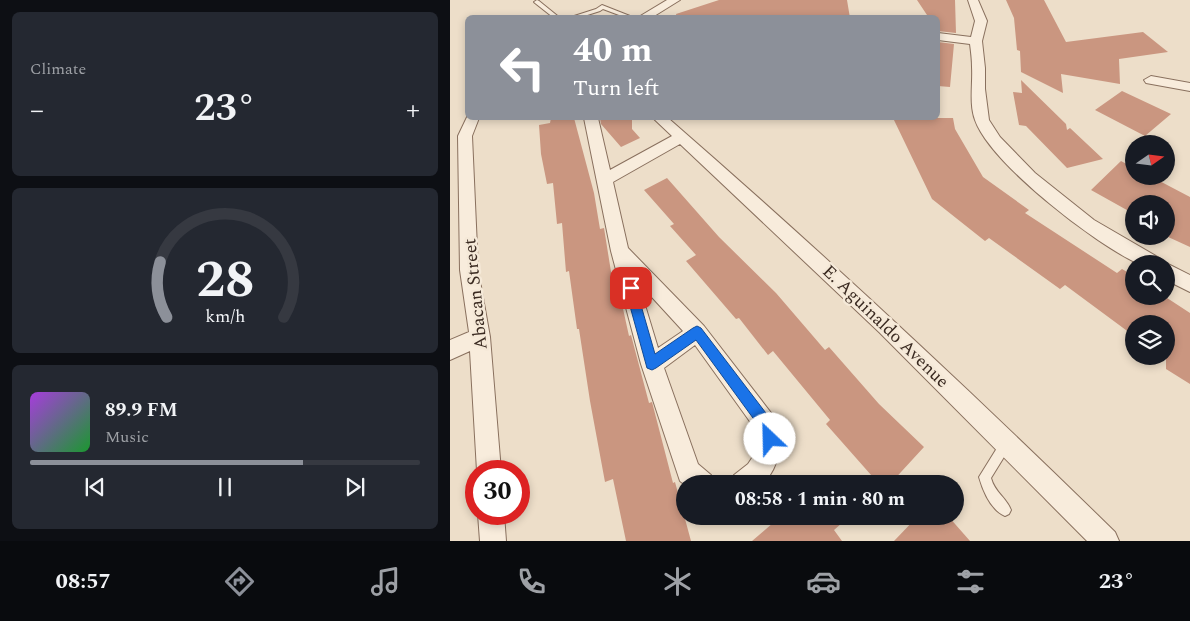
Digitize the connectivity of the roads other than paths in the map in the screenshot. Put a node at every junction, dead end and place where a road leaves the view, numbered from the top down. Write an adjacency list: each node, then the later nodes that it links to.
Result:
1 (608, 0): 5 (lane)
2 (675, 0): 9 (street)
3 (973, 0): 11 (street)
4 (537, 2): 6 (lane)
5 (602, 7): 7 (lane); 8 (lane)
6 (554, 15)
7 (580, 15)
8 (625, 15)
9 (648, 15)
10 (940, 37): 11 (street)
11 (976, 41): 20 (street)
12 (1151, 80): 13 (street)
13 (1190, 87)
14 (471, 120): 24 (street, Abacan Street)
15 (591, 120): 18 (street)
16 (662, 120): 17 (street, E. Aguinaldo Avenue)
17 (682, 137): 18 (street); 27 (street, E. Aguinaldo Avenue)
18 (606, 179): 19 (street)
19 (620, 250): 23 (street); 26 (street)
20 (1139, 255)
21 (1175, 276): 22 (street)
22 (1190, 284)
23 (697, 332): 26 (street); 30 (street)
24 (480, 337): 25 (street); 28 (street, Abacan Street)
25 (450, 350)
26 (652, 364): 29 (street)
27 (1007, 442): 31 (lane); 34 (street, E. Aguinaldo Avenue)
28 (488, 460)
29 (692, 475)
30 (754, 475)
31 (1005, 510)
32 (492, 525): 33 (street)
33 (493, 541)
34 (1106, 541)

